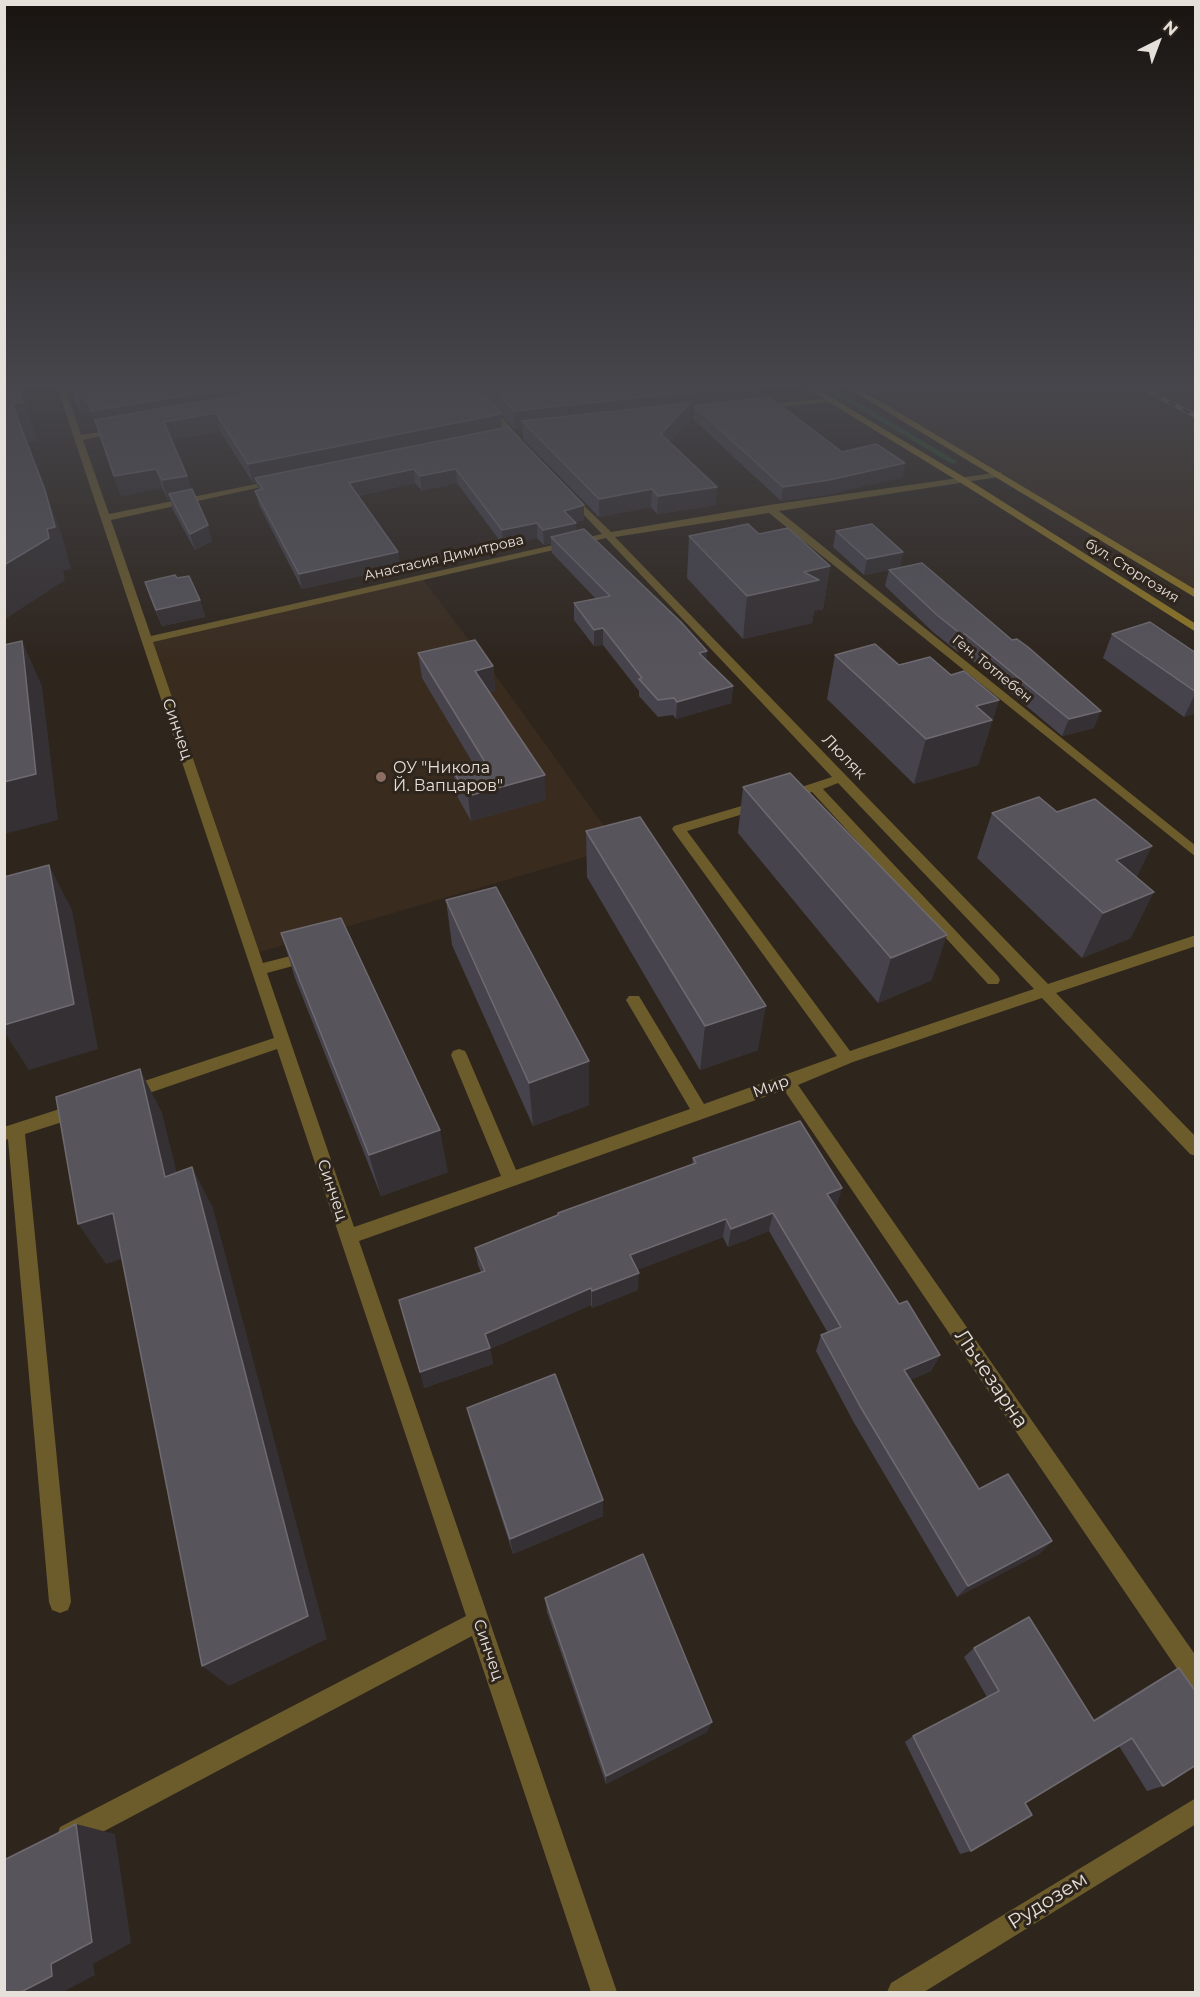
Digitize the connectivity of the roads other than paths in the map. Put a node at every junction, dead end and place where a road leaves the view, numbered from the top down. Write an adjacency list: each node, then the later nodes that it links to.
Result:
1 (92, 480): 8 (street, Синчец)
2 (291, 480): 8 (street)
3 (953, 480): 7 (street, Анастасия Димитрова)
4 (963, 480): 11 (main road, бул. Сторгозия)
5 (1008, 480): 10 (main road, бул. Сторгозия)
6 (560, 485): 9 (street, Люляк)
7 (770, 508): 9 (street, Анастасия Димитрова); 15 (street, Ген. Тотлебен)
8 (105, 518): 12 (street, Синчец)
9 (608, 535): 12 (street, Анастасия Димитрова); 13 (street, Люляк)
10 (1196, 596)
11 (1196, 628)
12 (147, 640): 18 (street, Синчец)
13 (842, 778): 14 (street); 20 (street, Люляк)
14 (814, 787): 19 (street); 24 (street)
15 (1196, 853)
16 (1196, 940): 20 (street, Мир)
17 (328, 951): 18 (street)
18 (258, 970): 22 (street, Синчец)
19 (993, 980)
20 (1045, 990): 24 (street, Мир); 30 (street, Люляк)
21 (634, 1000): 28 (street)
22 (282, 1041): 26 (street); 32 (street, Синчец)
23 (459, 1055): 31 (street)
24 (847, 1058): 25 (street, Мир)
25 (787, 1082): 28 (street, Мир); 35 (street, Лъчезарна)
26 (116, 1097)
27 (93, 1105): 29 (street)
28 (699, 1112): 31 (street, Мир)
29 (10, 1132): 33 (street)
30 (1196, 1149)
31 (512, 1179): 32 (street, Мир)
32 (348, 1237): 34 (street, Синчец)
33 (60, 1602)
34 (478, 1621): 37 (street); 38 (street, Синчец)
35 (1196, 1677)
36 (1196, 1810): 39 (street, Рудозем)
37 (46, 1849)
38 (604, 1992)
39 (900, 1992)

